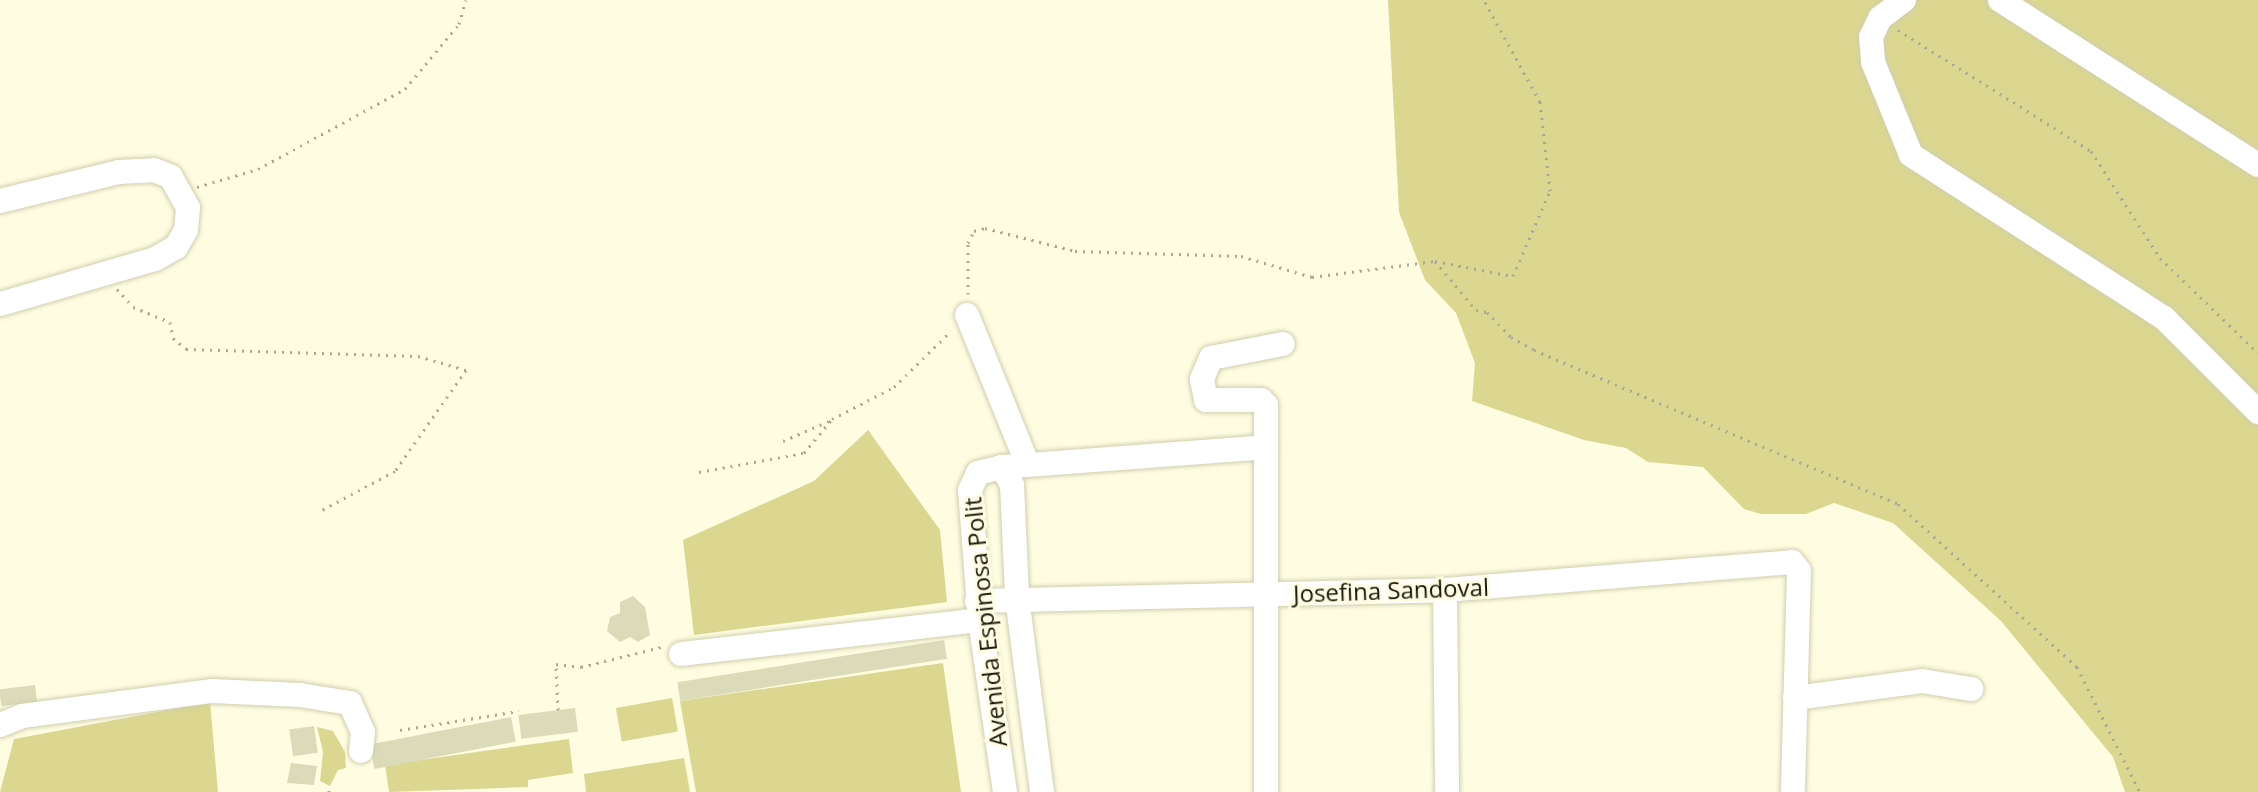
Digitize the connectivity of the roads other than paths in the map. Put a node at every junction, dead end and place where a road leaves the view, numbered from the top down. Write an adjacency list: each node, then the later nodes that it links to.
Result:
1 (1904, 0): 8 (street)
2 (2000, 0): 3 (street)
3 (2258, 165)
4 (0, 201): 5 (street)
5 (0, 304)
6 (967, 315): 10 (street)
7 (1283, 344): 9 (street)
8 (2258, 412)
9 (1266, 447): 10 (street); 13 (street)
10 (1027, 463): 11 (street)
11 (1002, 467): 14 (street, Avenida Espinosa Polit); 15 (street, Avenida Espinosa Polit)
12 (1445, 590): 13 (street, Josefina Sandoval); 18 (street, Josefina Sandoval); 24 (street)
13 (1265, 595): 14 (street, Josefina Sandoval); 23 (street)
14 (1017, 597): 15 (street, Josefina Sandoval); 22 (street, Avenida Espinosa Polit)
15 (978, 610): 16 (street, Josefina Sandoval); 21 (street, Avenida Espinosa Polit)
16 (681, 654)
17 (1971, 689): 18 (street)
18 (1795, 698): 25 (street)
19 (2, 728): 20 (street)
20 (361, 751)
21 (1005, 792)
22 (1042, 792)
23 (1266, 792)
24 (1447, 792)
25 (1793, 792)

